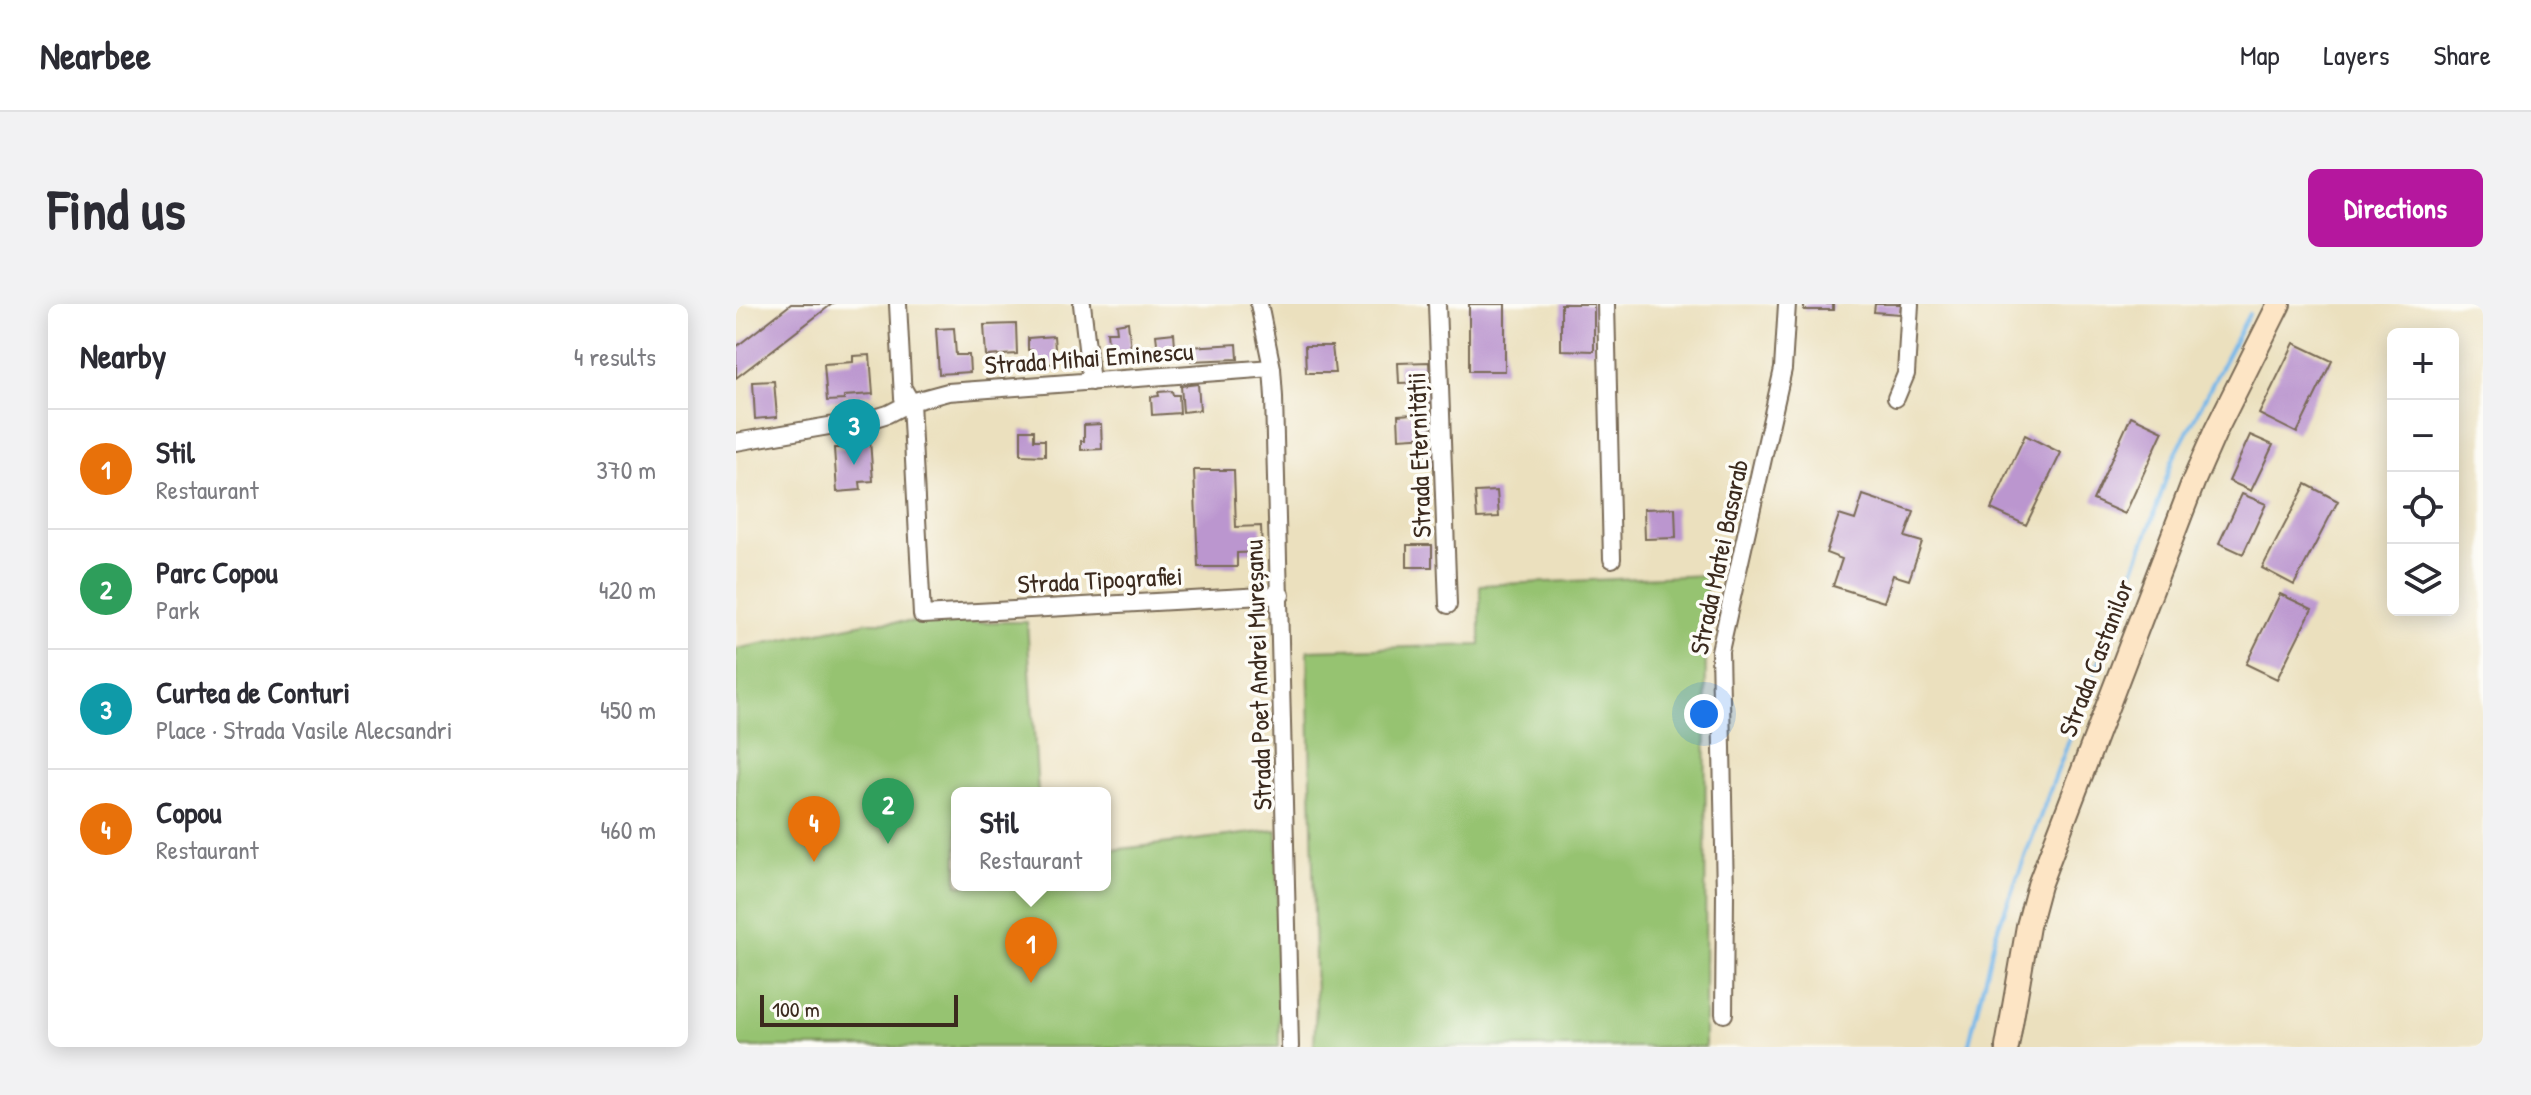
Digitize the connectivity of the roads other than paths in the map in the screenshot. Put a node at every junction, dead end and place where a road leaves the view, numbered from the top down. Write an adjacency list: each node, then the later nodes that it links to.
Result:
1 (898, 304): 12 (street)
2 (1082, 304): 10 (street)
3 (1259, 304): 9 (street, Strada Poet Andrei Mureșanu)
4 (1437, 304): 16 (street, Strada Eternității)
5 (1606, 304): 14 (street)
6 (1787, 304): 17 (street, Strada Matei Basarab)
7 (1910, 304): 11 (street)
8 (2279, 304): 19 (street, Strada Castanilor)
9 (1272, 368): 10 (street, Strada Mihai Eminescu); 15 (street, Strada Poet Andrei Mureșanu)
10 (1091, 382): 12 (street, Strada Mihai Eminescu)
11 (1896, 398)
12 (905, 400): 13 (street, Strada Mihai Eminescu); 15 (street, Strada Tipografiei)
13 (736, 442)
14 (1612, 559)
15 (1281, 595): 18 (street, Strada Poet Andrei Mureșanu)
16 (1448, 605)
17 (1724, 1014)
18 (1290, 1047)
19 (2007, 1047)

